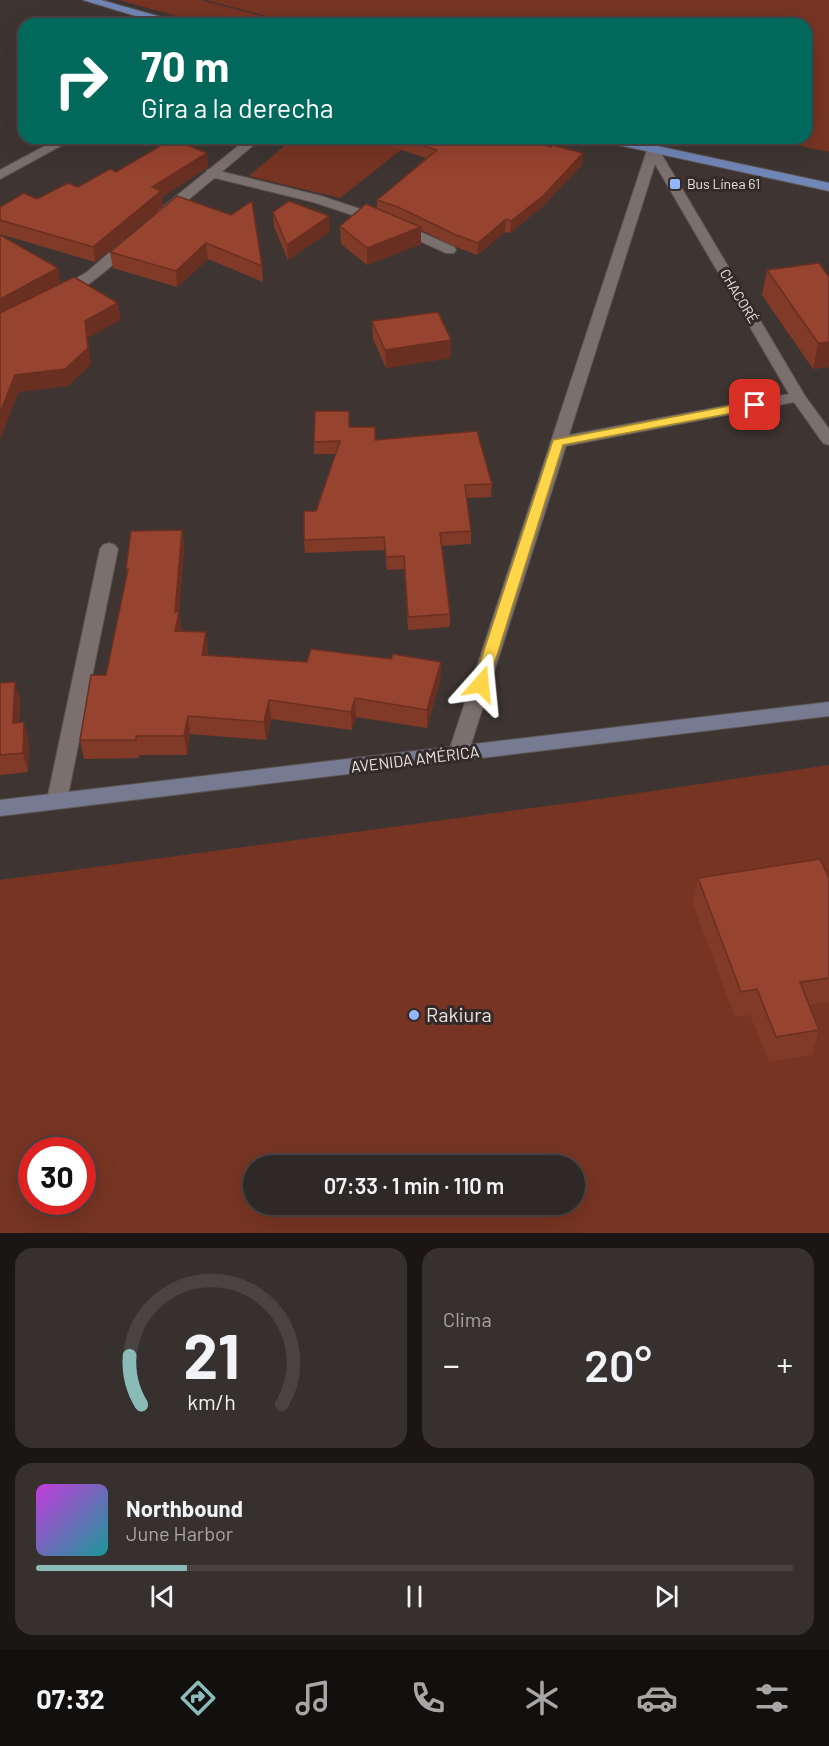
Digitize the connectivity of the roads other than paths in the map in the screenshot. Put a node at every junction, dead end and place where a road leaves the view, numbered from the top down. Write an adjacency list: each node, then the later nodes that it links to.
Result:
1 (89, 0): 2 (main road)
2 (154, 18)
3 (58, 144): 8 (street)
4 (248, 144): 7 (street)
5 (628, 144): 6 (main road)
6 (653, 150): 9 (main road); 12 (street, CHACORÉ); 14 (street)
7 (211, 172): 10 (lane); 11 (street)
8 (0, 175)
9 (829, 187)
10 (450, 250)
11 (45, 303)
12 (798, 397): 13 (street, CHACORÉ); 14 (street)
13 (829, 440)
14 (558, 442): 17 (street)
15 (109, 549): 18 (street)
16 (829, 709): 17 (main road, AVENIDA AMÉRICA)
17 (458, 754): 18 (main road, AVENIDA AMÉRICA)
18 (57, 800): 19 (main road, AVENIDA AMÉRICA)
19 (0, 808)

